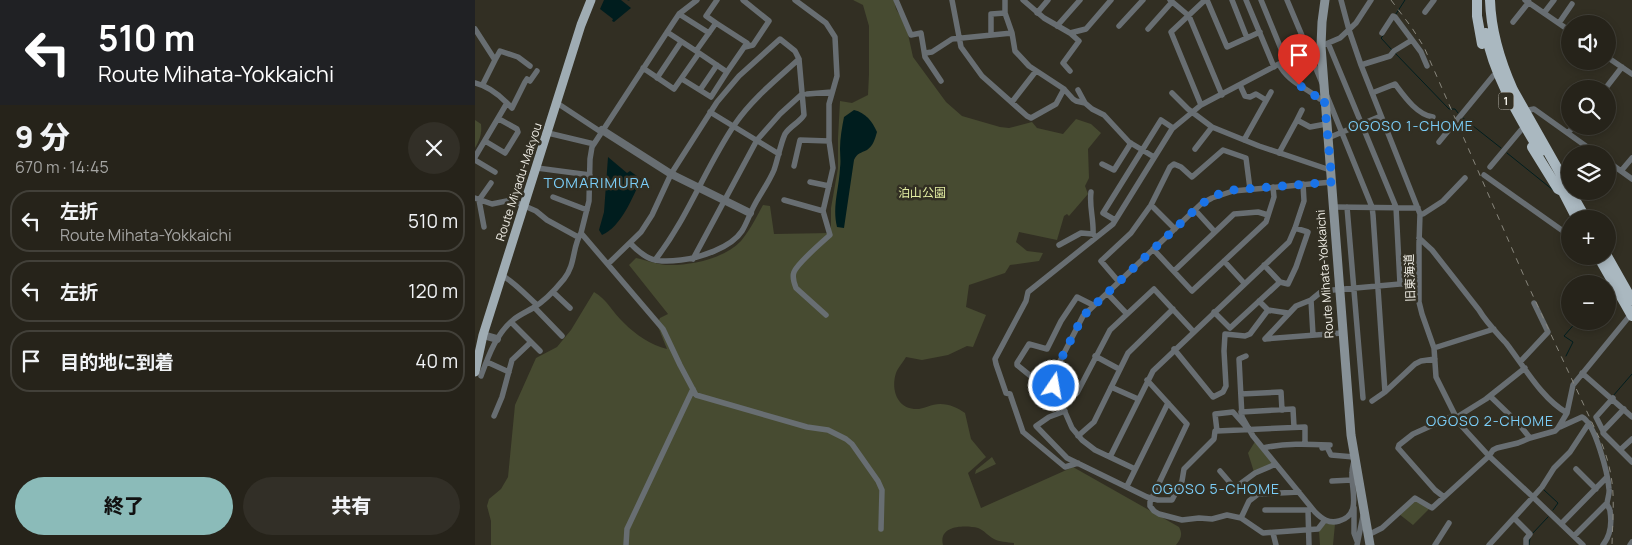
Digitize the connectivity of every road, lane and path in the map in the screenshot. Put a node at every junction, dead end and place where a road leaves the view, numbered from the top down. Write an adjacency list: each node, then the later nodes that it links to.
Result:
1 (591, 0): 100 (main road, Route Miyadu-Makyou)
2 (697, 0): 30 (street)
3 (717, 0): 38 (street)
4 (743, 0): 58 (street)
5 (795, 0): 90 (street)
6 (896, 0): 61 (street)
7 (952, 0): 53 (street)
8 (1005, 0): 33 (street)
9 (1023, 0): 34 (street)
10 (1048, 0): 34 (street)
11 (1080, 0): 41 (street)
12 (1111, 0): 50 (street)
13 (1143, 0): 42 (street)
14 (1206, 0): 37 (street); 54 (street)
15 (1232, 0): 54 (street)
16 (1246, 0): 47 (street)
17 (1261, 0): 64 (street)
18 (1287, 0): 60 (street)
19 (1325, 0): 57 (main road, Route Mihata-Yokkaichi)
20 (1341, 0): 45 (street, 旧東海道)
21 (1371, 0): 45 (street)
22 (1434, 0): 32 (street)
23 (1477, 0): 78 (highway, 1)
24 (1483, 0): 159 (highway, 1)
25 (1489, 0): 139 (highway, 1)
26 (1496, 0): 104 (highway, 1)
27 (1554, 0): 35 (street)
28 (1171, 1): 37 (street); 44 (street)
29 (1527, 1): 35 (street); 39 (street)
30 (687, 3): 36 (street)
31 (1572, 4): 40 (street)
32 (1425, 12)
33 (1005, 13): 49 (street); 52 (street)
34 (1037, 13): 41 (street)
35 (1545, 13): 40 (street)
36 (679, 14): 46 (street); 48 (street)
37 (1189, 16): 95 (street); 102 (street)
38 (716, 22): 48 (street); 58 (street)
39 (1513, 22)
40 (1559, 23)
41 (1057, 26): 50 (street)
42 (1119, 26)
43 (475, 29): 63 (street)
44 (1147, 29)
45 (1349, 30): 57 (street); 68 (street, 旧東海道)
46 (667, 32): 56 (street); 72 (street)
47 (1260, 32): 54 (street); 67 (street)
48 (709, 33): 59 (street)
49 (1012, 33): 52 (street); 74 (street)
50 (1069, 33): 75 (street)
51 (1382, 33): 55 (street)
52 (991, 35): 53 (street)
53 (959, 38): 61 (street); 98 (street)
54 (1247, 38)
55 (1412, 40): 68 (street); 70 (street)
56 (681, 42): 59 (street); 79 (street)
57 (1324, 44): 60 (street); 86 (main road, Route Mihata-Yokkaichi); 112 (street)
58 (745, 47): 76 (street)
59 (697, 52): 66 (street); 80 (street)
60 (1308, 52): 64 (street); 86 (street)
61 (925, 53): 82 (street)
62 (799, 59): 94 (street); 105 (street); 113 (street)
63 (495, 60): 69 (street); 84 (street)
64 (1286, 61): 67 (street)
65 (1616, 63): 71 (street)
66 (717, 65): 76 (street); 88 (street)
67 (1277, 65): 85 (street); 96 (street)
68 (1361, 65): 93 (street, 旧東海道)
69 (530, 66)
70 (1427, 66)
71 (1622, 67): 77 (street); 81 (street)
72 (643, 68): 79 (street); 118 (street)
73 (537, 71): 99 (street)
74 (1036, 71): 87 (street); 98 (street)
75 (1070, 71)
76 (727, 72): 88 (street)
77 (1632, 74)
78 (1493, 76): 117 (highway, 1); 127 (street)
79 (657, 78): 80 (street)
80 (682, 78): 88 (street)
81 (1612, 80)
82 (941, 81)
83 (475, 82): 84 (street)
84 (483, 84): 99 (street)
85 (1240, 85): 95 (street); 97 (street)
86 (1323, 86): 96 (main road, Route Mihata-Yokkaichi); 119 (street)
87 (1064, 89): 98 (street); 101 (street)
88 (701, 90)
89 (1077, 90): 101 (street)
90 (833, 92): 94 (street); 126 (street)
91 (1271, 92): 97 (street)
92 (1172, 93): 106 (street)
93 (1372, 93): 107 (street, 旧東海道); 108 (street)
94 (805, 94): 123 (street); 134 (street)
95 (1222, 95): 102 (street)
96 (1324, 97): 111 (main road, Route Mihata-Yokkaichi)
97 (1266, 100): 124 (street)
98 (1012, 102)
99 (507, 103): 109 (street)
100 (557, 103): 118 (street); 120 (main road, Route Miyadu-Makyou)
101 (1085, 103): 128 (street)
102 (1201, 105): 106 (street)
103 (1303, 110): 110 (street)
104 (1529, 110): 116 (street); 139 (highway, 1)
105 (710, 112): 113 (street); 147 (street)
106 (1192, 112): 114 (street); 115 (street)
107 (1381, 116): 112 (street); 175 (street, 旧東海道)
108 (1433, 117)
109 (499, 119): 125 (street); 125 (street)
110 (1297, 120): 111 (street); 133 (street)
111 (1326, 124): 122 (main road, Route Mihata-Yokkaichi)
112 (1362, 124): 119 (street); 172 (street)
113 (734, 126): 123 (street); 158 (street)
114 (1173, 128): 132 (street); 135 (street)
115 (1212, 128): 124 (street); 131 (street)
116 (1561, 128)
117 (1521, 130): 143 (street); 161 (highway, 1)
118 (602, 131): 129 (street); 147 (street)
119 (1341, 132): 122 (street); 171 (street)
120 (548, 133): 129 (street); 142 (main road, Route Miyadu-Makyou)
121 (1571, 135): 130 (street)
122 (1328, 138): 144 (main road, Route Mihata-Yokkaichi)
123 (757, 140): 134 (street); 165 (street)
124 (1243, 140): 133 (street)
125 (485, 141): 136 (street)
126 (829, 141): 140 (street); 156 (street)
127 (1439, 142)
128 (1131, 143): 132 (street); 138 (street)
129 (593, 144): 148 (street)
130 (1585, 145)
131 (1195, 149)
132 (1142, 150): 135 (street); 180 (street)
133 (1279, 153): 144 (street)
134 (779, 154): 178 (street)
135 (1154, 157): 180 (street)
136 (475, 158): 146 (street)
137 (1632, 158): 145 (street)
138 (1102, 164)
139 (1554, 164): 176 (highway, 1)
140 (794, 166)
141 (1616, 167): 145 (street)
142 (537, 168): 148 (street); 168 (main road, Route Miyadu-Makyou)
143 (1490, 168)
144 (1330, 170): 153 (main road, Route Mihata-Yokkaichi)
145 (1621, 171): 151 (street)
146 (495, 172)
147 (671, 174): 158 (street); 189 (street)
148 (591, 175): 173 (street)
149 (1484, 175): 184 (street)
150 (1465, 178): 175 (street)
151 (1632, 179)
152 (810, 182): 156 (street)
153 (1332, 182): 155 (street); 169 (main road, Route Mihata-Yokkaichi)
154 (491, 183): 164 (street)
155 (1303, 184): 157 (street); 182 (street)
156 (829, 186): 177 (street)
157 (1273, 187): 160 (street); 179 (street)
158 (699, 188): 165 (street); 193 (street)
159 (1561, 189)
160 (1250, 190): 167 (street); 174 (street)
161 (1561, 191)
162 (1091, 192): 187 (street)
163 (553, 197): 173 (street)
164 (477, 199): 168 (street); 181 (street)
165 (724, 200): 178 (street); 192 (street)
166 (784, 200): 177 (street)
167 (1151, 205): 183 (street); 201 (street)
168 (524, 206): 186 (street); 200 (main road, Route Miyadu-Makyou)
169 (1333, 207): 170 (street); 207 (main road, Route Mihata-Yokkaichi)
170 (1347, 207): 171 (street); 208 (street)
171 (1372, 207): 172 (street); 206 (street)
172 (1396, 207): 175 (street); 204 (street)
173 (587, 210): 186 (street)
174 (1195, 210): 183 (street); 185 (street)
175 (1419, 210): 188 (street, 旧東海道)
176 (1581, 210)
177 (823, 211): 224 (street)
178 (750, 213): 192 (street)
179 (1268, 215): 185 (street); 194 (street)
180 (1115, 220): 187 (street)
181 (484, 227)
182 (1295, 228): 196 (street); 202 (street)
183 (1175, 229): 191 (street)
184 (1561, 230)
185 (1215, 232): 199 (street)
186 (580, 235): 195 (street); 209 (street)
187 (1095, 236): 190 (street); 252 (street)
188 (1419, 238): 205 (street, 旧東海道); 226 (street)
189 (630, 243): 193 (street); 195 (street)
190 (1059, 244)
191 (1153, 249): 199 (street); 201 (street)
192 (693, 259): 193 (street)
193 (655, 260)
194 (1224, 261): 199 (street); 203 (street)
195 (608, 264): 250 (street)
196 (1264, 265): 202 (street); 203 (street)
197 (1603, 265): 223 (highway)
198 (1612, 265): 212 (highway)
199 (1174, 271)
200 (502, 276): 216 (street); 230 (main road, Route Miyadu-Makyou)
201 (1119, 282): 210 (street)
202 (1280, 282): 213 (street)
203 (1245, 283): 220 (street)
204 (1400, 284): 205 (street); 206 (street)
205 (1419, 284): 234 (street, 旧東海道)
206 (1377, 286): 208 (street); 251 (street)
207 (1339, 289): 208 (street); 211 (street); 228 (main road, Route Mihata-Yokkaichi)
208 (1353, 289): 255 (street)
209 (553, 292): 216 (street); 217 (street)
210 (1107, 293): 215 (street); 221 (street)
211 (1311, 300): 222 (street); 229 (street)
212 (1632, 300)
213 (1259, 301): 219 (street); 220 (street)
214 (1534, 303): 241 (street)
215 (1093, 305): 247 (street); 247 (street)
216 (535, 306): 225 (street); 231 (street)
217 (570, 308)
218 (1173, 309): 221 (street); 227 (street); 243 (street)
219 (1268, 310): 222 (street); 235 (street)
220 (1214, 312): 227 (street)
221 (1127, 314): 237 (street)
222 (1288, 314): 229 (street)
223 (1632, 314): 245 (street)
224 (827, 315)
225 (511, 322): 232 (street); 233 (street)
226 (1493, 329): 234 (street); 241 (street)
227 (1193, 331): 235 (street)
228 (1342, 333): 229 (street); 286 (main road, Route Mihata-Yokkaichi)
229 (1313, 335)
230 (483, 336): 232 (street); 246 (main road, Route Miyadu-Makyou)
231 (562, 336)
232 (497, 339): 240 (street)
233 (531, 342): 236 (street); 244 (street)
234 (1434, 348): 239 (street, 旧東海道)
235 (1174, 349): 248 (street)
236 (540, 352)
237 (1095, 356): 243 (street); 257 (street)
238 (1246, 356): 253 (street)
239 (1435, 359): 251 (street); 268 (street, 旧東海道)
240 (487, 362): 244 (street); 246 (street)
241 (1520, 362): 242 (street)
242 (1525, 368): 254 (street); 266 (street)
243 (1119, 369): 249 (street)
244 (509, 372): 267 (street)
245 (1583, 373): 256 (street); 266 (street)
246 (478, 374)
247 (1054, 379): 257 (street)
248 (1147, 380): 258 (street); 259 (street)
249 (1111, 387): 258 (street); 276 (street)
250 (693, 389): 312 (street); 318 (street)
251 (1385, 392): 260 (street)
252 (1006, 393): 265 (street); 288 (street)
253 (1241, 394): 263 (street); 264 (street)
254 (1490, 396): 268 (street); 277 (street)
255 (1363, 398)
256 (1613, 398): 261 (street); 275 (street)
257 (1060, 400): 262 (street)
258 (1138, 400): 285 (street)
259 (1168, 402): 290 (street); 301 (street)
260 (1372, 402)
261 (1624, 409): 269 (street); 275 (street)
262 (1065, 410): 276 (street); 288 (street)
263 (1282, 410): 264 (street); 271 (street)
264 (1241, 412): 273 (street)
265 (1012, 413)
266 (1567, 413): 272 (street)
267 (494, 416)
268 (1456, 416): 284 (street, 旧東海道); 299 (street)
269 (1632, 417)
270 (1589, 423): 272 (street); 293 (street); 300 (street)
271 (1294, 427): 273 (street); 279 (street)
272 (1558, 428): 277 (street)
273 (1249, 430): 274 (street); 274 (street); 281 (street)
274 (1217, 431): 301 (street)
275 (1603, 431): 283 (street)
276 (1078, 436): 285 (street)
277 (1530, 438): 284 (street)
278 (1632, 439): 283 (street)
279 (1305, 444): 280 (street); 281 (street)
280 (1330, 445)
281 (1263, 448): 289 (street)
282 (1315, 448): 286 (street)
283 (1621, 450): 287 (street)
284 (1489, 456): 299 (street); 300 (street, 旧東海道)
285 (1110, 457): 290 (street)
286 (1355, 458): 294 (street); 306 (main road, Route Mihata-Yokkaichi)
287 (1632, 462)
288 (1078, 463): 296 (street)
289 (1276, 464): 292 (street); 298 (street)
290 (1135, 469): 296 (street)
291 (1576, 469): 297 (street)
292 (1220, 472)
293 (1607, 477): 297 (street); 302 (street)
294 (1352, 480): 295 (street); 303 (street)
295 (1332, 481)
296 (1127, 486): 301 (street)
297 (1596, 489): 311 (street)
298 (1299, 492): 305 (street); 307 (street)
299 (1444, 497): 315 (street)
300 (1533, 497): 308 (street); 311 (street, 旧東海道)
301 (1152, 498): 307 (street)
302 (1607, 503): 316 (street); 326 (street)
303 (1354, 507): 309 (street); 317 (street)
304 (1265, 510): 305 (street)
305 (1312, 512): 309 (street); 313 (street)
306 (1364, 514): 315 (main road, Route Mihata-Yokkaichi); 317 (street)
307 (1241, 518): 314 (street)
308 (1514, 518): 323 (street); 324 (street)
309 (1325, 520): 313 (street)
310 (1449, 523): 322 (street)
311 (1561, 524): 316 (street, 旧東海道)
312 (881, 529)
313 (1309, 531): 314 (street); 320 (street)
314 (1273, 533): 319 (street)
315 (1368, 535): 321 (main road, Route Mihata-Yokkaichi)
316 (1574, 536): 325 (street, 旧東海道)
317 (1357, 543)
318 (626, 545)
319 (1276, 545)
320 (1309, 545)
321 (1370, 545)
322 (1435, 545)
323 (1489, 545)
324 (1526, 545)
325 (1583, 545)
326 (1603, 545)

